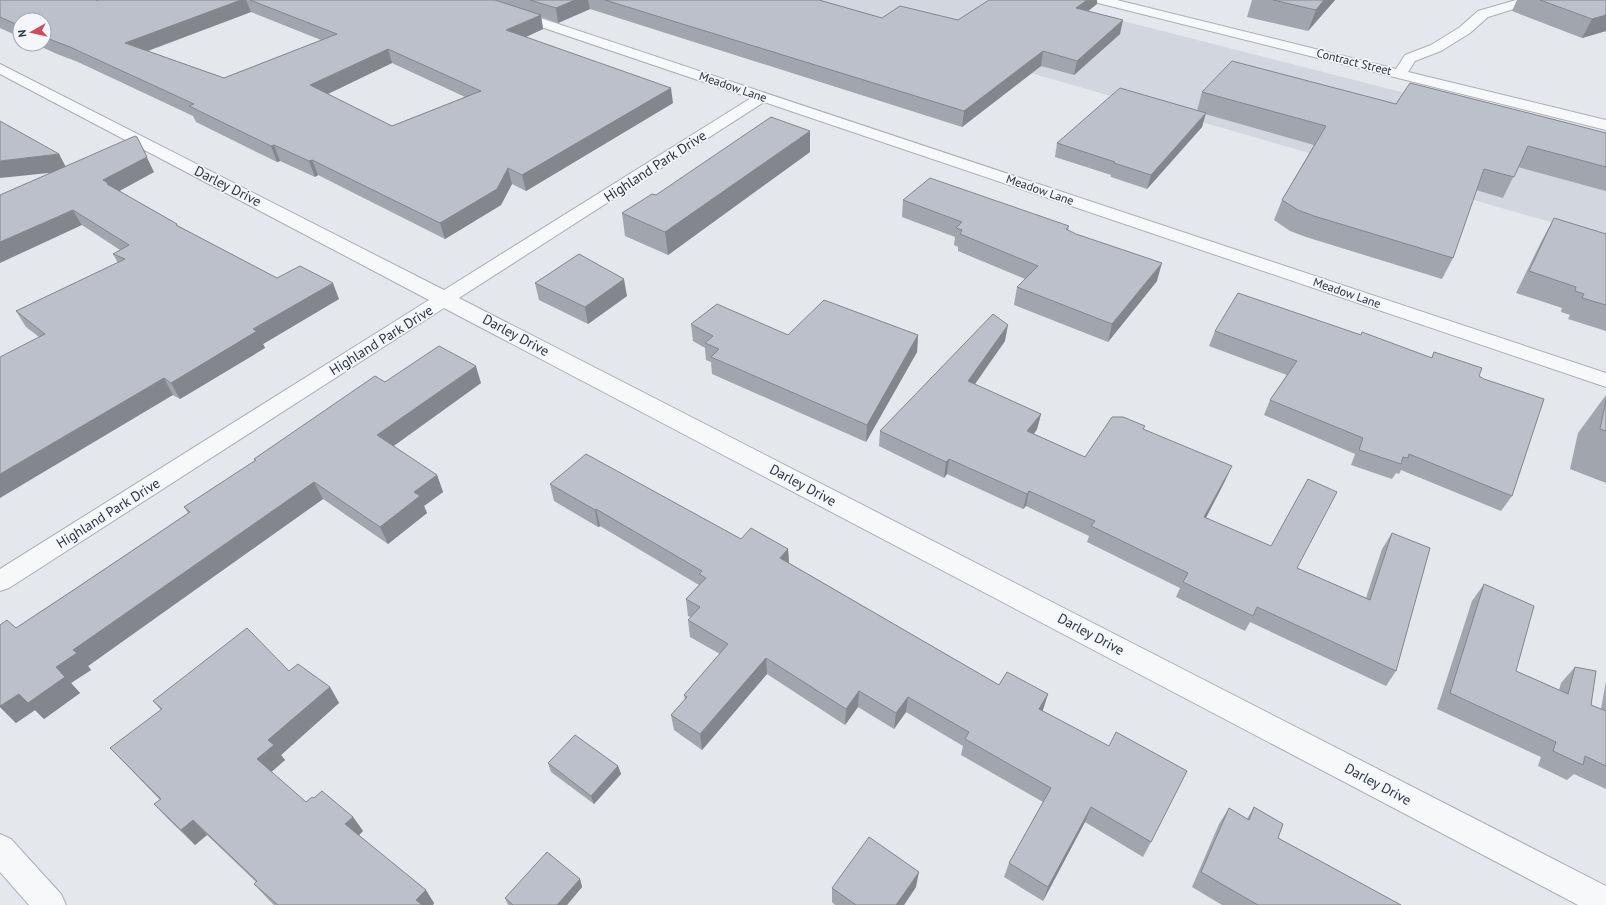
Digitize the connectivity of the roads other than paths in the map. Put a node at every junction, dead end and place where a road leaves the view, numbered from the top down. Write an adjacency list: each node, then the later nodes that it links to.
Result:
1 (474, 0): 6 (street, Meadow Lane)
2 (1102, 0): 5 (street, Contract Street)
3 (1529, 0): 5 (street)
4 (0, 68): 8 (street, Darley Drive)
5 (1400, 74): 7 (street, Contract Street)
6 (762, 97): 8 (street, Highland Park Drive); 9 (street, Meadow Lane)
7 (1606, 125)
8 (446, 299): 10 (street, Highland Park Drive); 12 (street, Darley Drive)
9 (1606, 380)
10 (0, 581)
11 (0, 849): 13 (street)
12 (1606, 903)
13 (50, 905)

